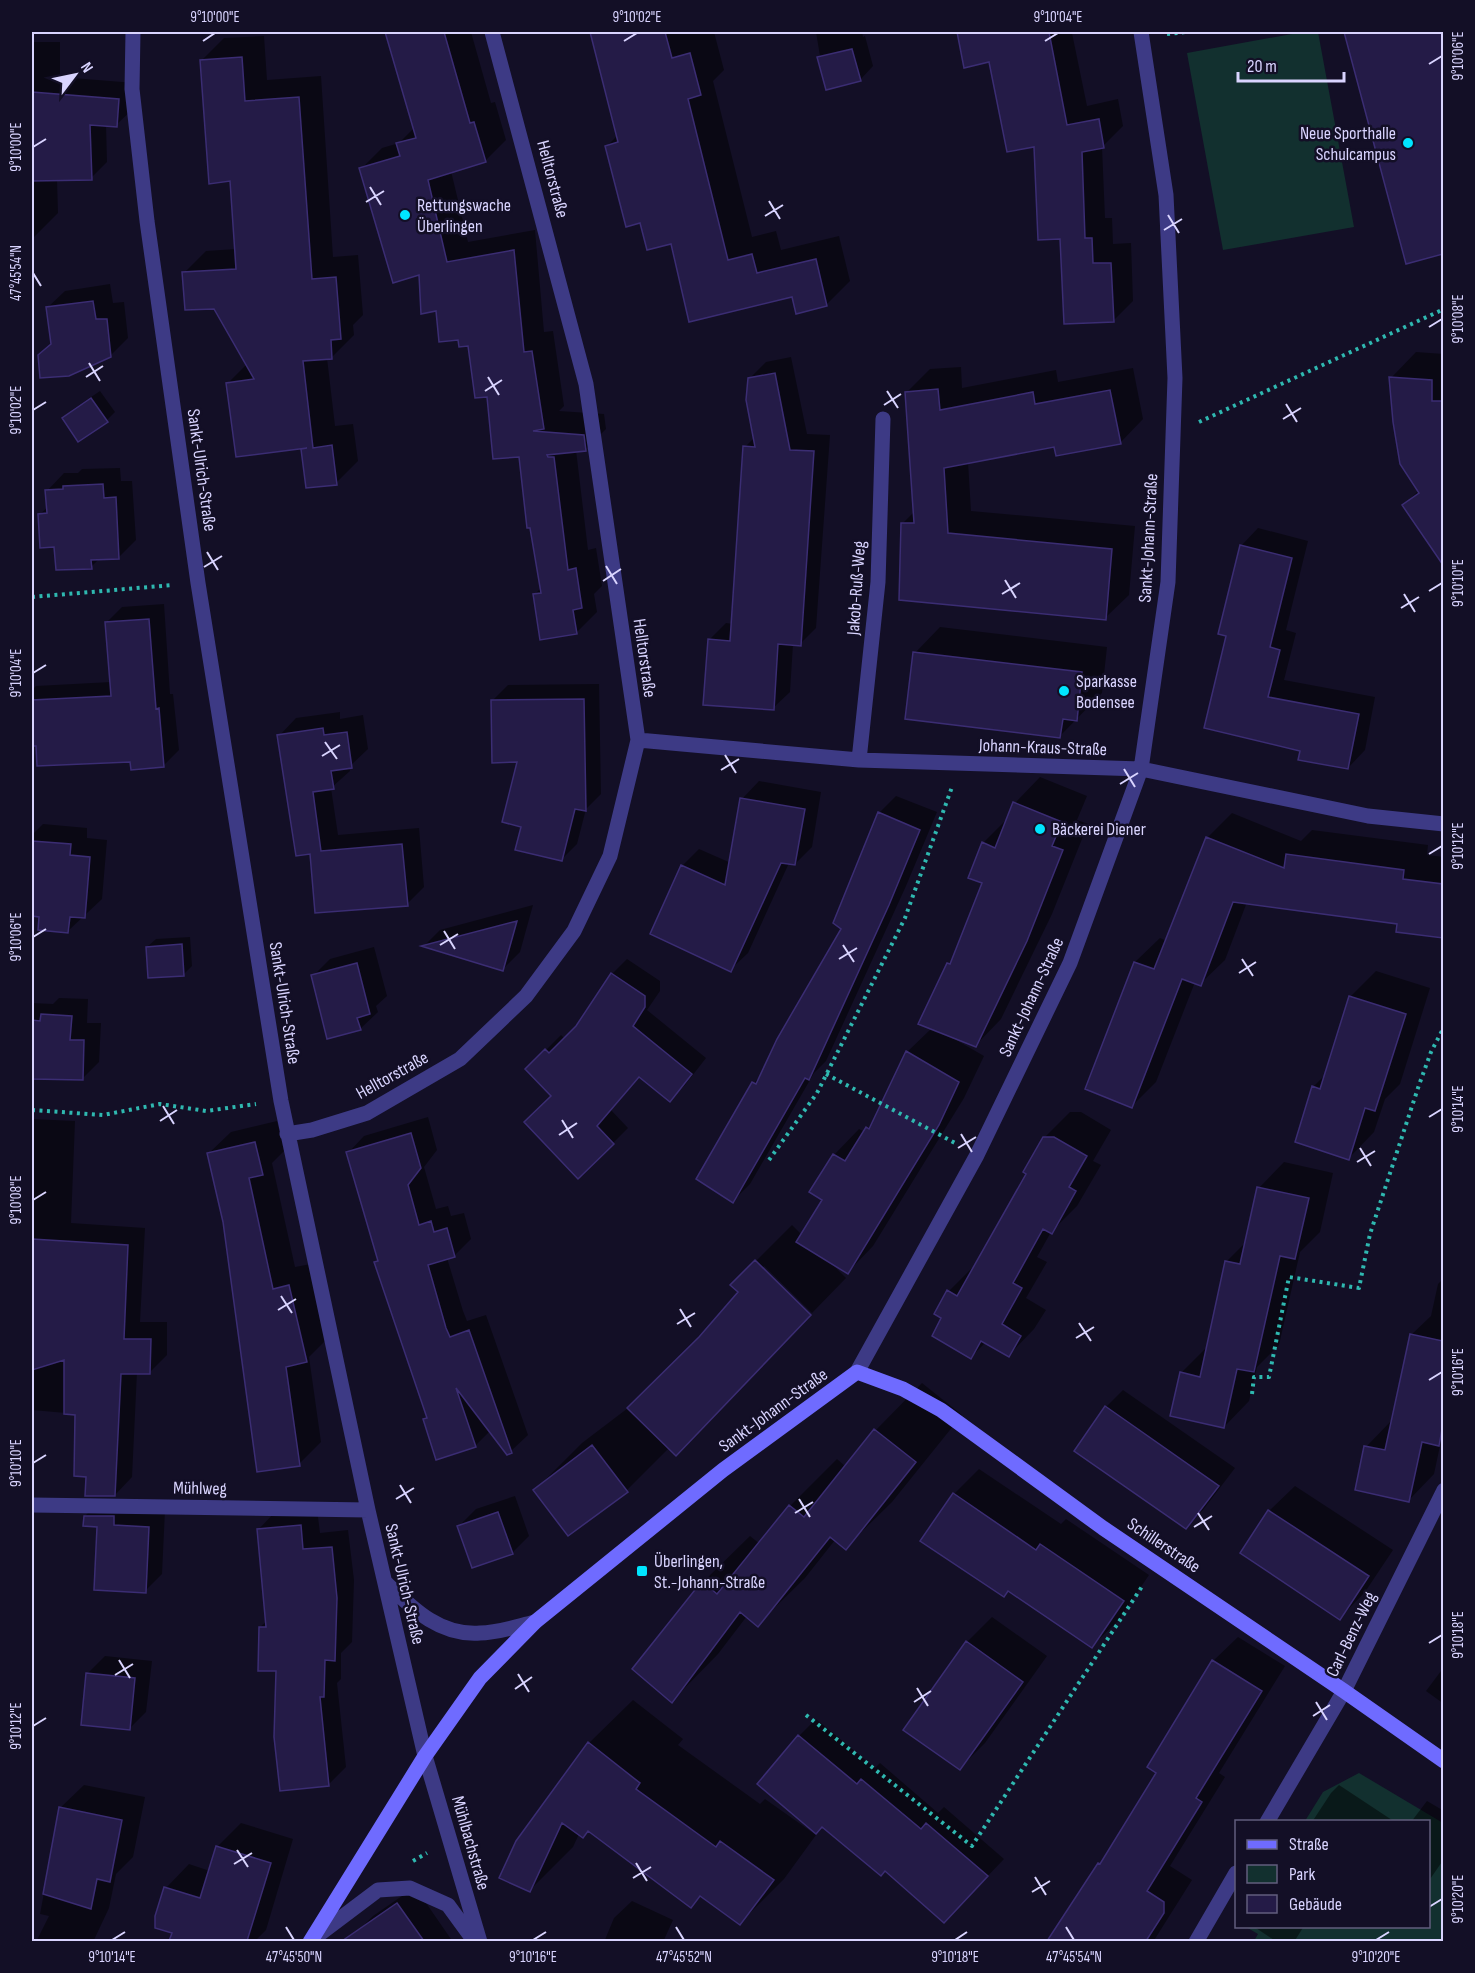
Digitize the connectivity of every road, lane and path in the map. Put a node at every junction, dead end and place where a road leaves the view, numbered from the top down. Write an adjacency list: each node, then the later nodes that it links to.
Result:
1 (133, 32): 7 (street, Sankt-Ulrich-Straße)
2 (492, 32): 9 (street, Helltorstraße)
3 (1141, 32): 6 (street, Sankt-Johann-Straße)
4 (1443, 309): 6 (path)
5 (884, 419): 10 (street, Jakob-Ruß-Weg)
6 (1173, 434): 12 (street, Sankt-Johann-Straße)
7 (198, 583): 8 (path); 16 (street, Sankt-Ulrich-Straße)
8 (32, 597)
9 (638, 740): 10 (street, Johann-Kraus-Straße); 18 (street, Helltorstraße)
10 (859, 760): 11 (street, Johann-Kraus-Straße)
11 (961, 764): 12 (street, Johann-Kraus-Straße); 15 (path)
12 (1141, 769): 13 (street, Johann-Kraus-Straße); 19 (street, Sankt-Johann-Straße)
13 (1443, 824)
14 (1443, 1027): 22 (path)
15 (826, 1074): 19 (path); 20 (path)
16 (281, 1101): 17 (path); 18 (street, Sankt-Ulrich-Straße)
17 (32, 1110)
18 (287, 1134): 25 (street, Sankt-Ulrich-Straße)
19 (977, 1155): 21 (street, Sankt-Johann-Straße)
20 (769, 1160)
21 (857, 1372): 26 (street, Schillerstraße); 28 (street, Sankt-Johann-Straße)
22 (1252, 1394)
23 (1443, 1490): 29 (street, Carl-Benz-Weg)
24 (32, 1505): 25 (street, Mühlweg)
25 (368, 1510): 27 (street, Sankt-Ulrich-Straße)
26 (1156, 1564): 29 (street, Schillerstraße); 30 (path)
27 (385, 1582): 28 (street); 31 (street, Sankt-Ulrich-Straße)
28 (535, 1622): 31 (street, Sankt-Johann-Straße)
29 (1344, 1690): 32 (street, Schillerstraße); 33 (street, Carl-Benz-Weg)
30 (806, 1715)
31 (425, 1756): 34 (street, Mühlbachstraße); 37 (street)
32 (1443, 1761)
33 (1268, 1820)
34 (449, 1840): 36 (path); 38 (street, Mühlbachstraße)
35 (1235, 1875): 39 (street)
36 (410, 1888): 37 (street); 38 (street)
37 (310, 1941)
38 (478, 1941)
39 (1196, 1941)

